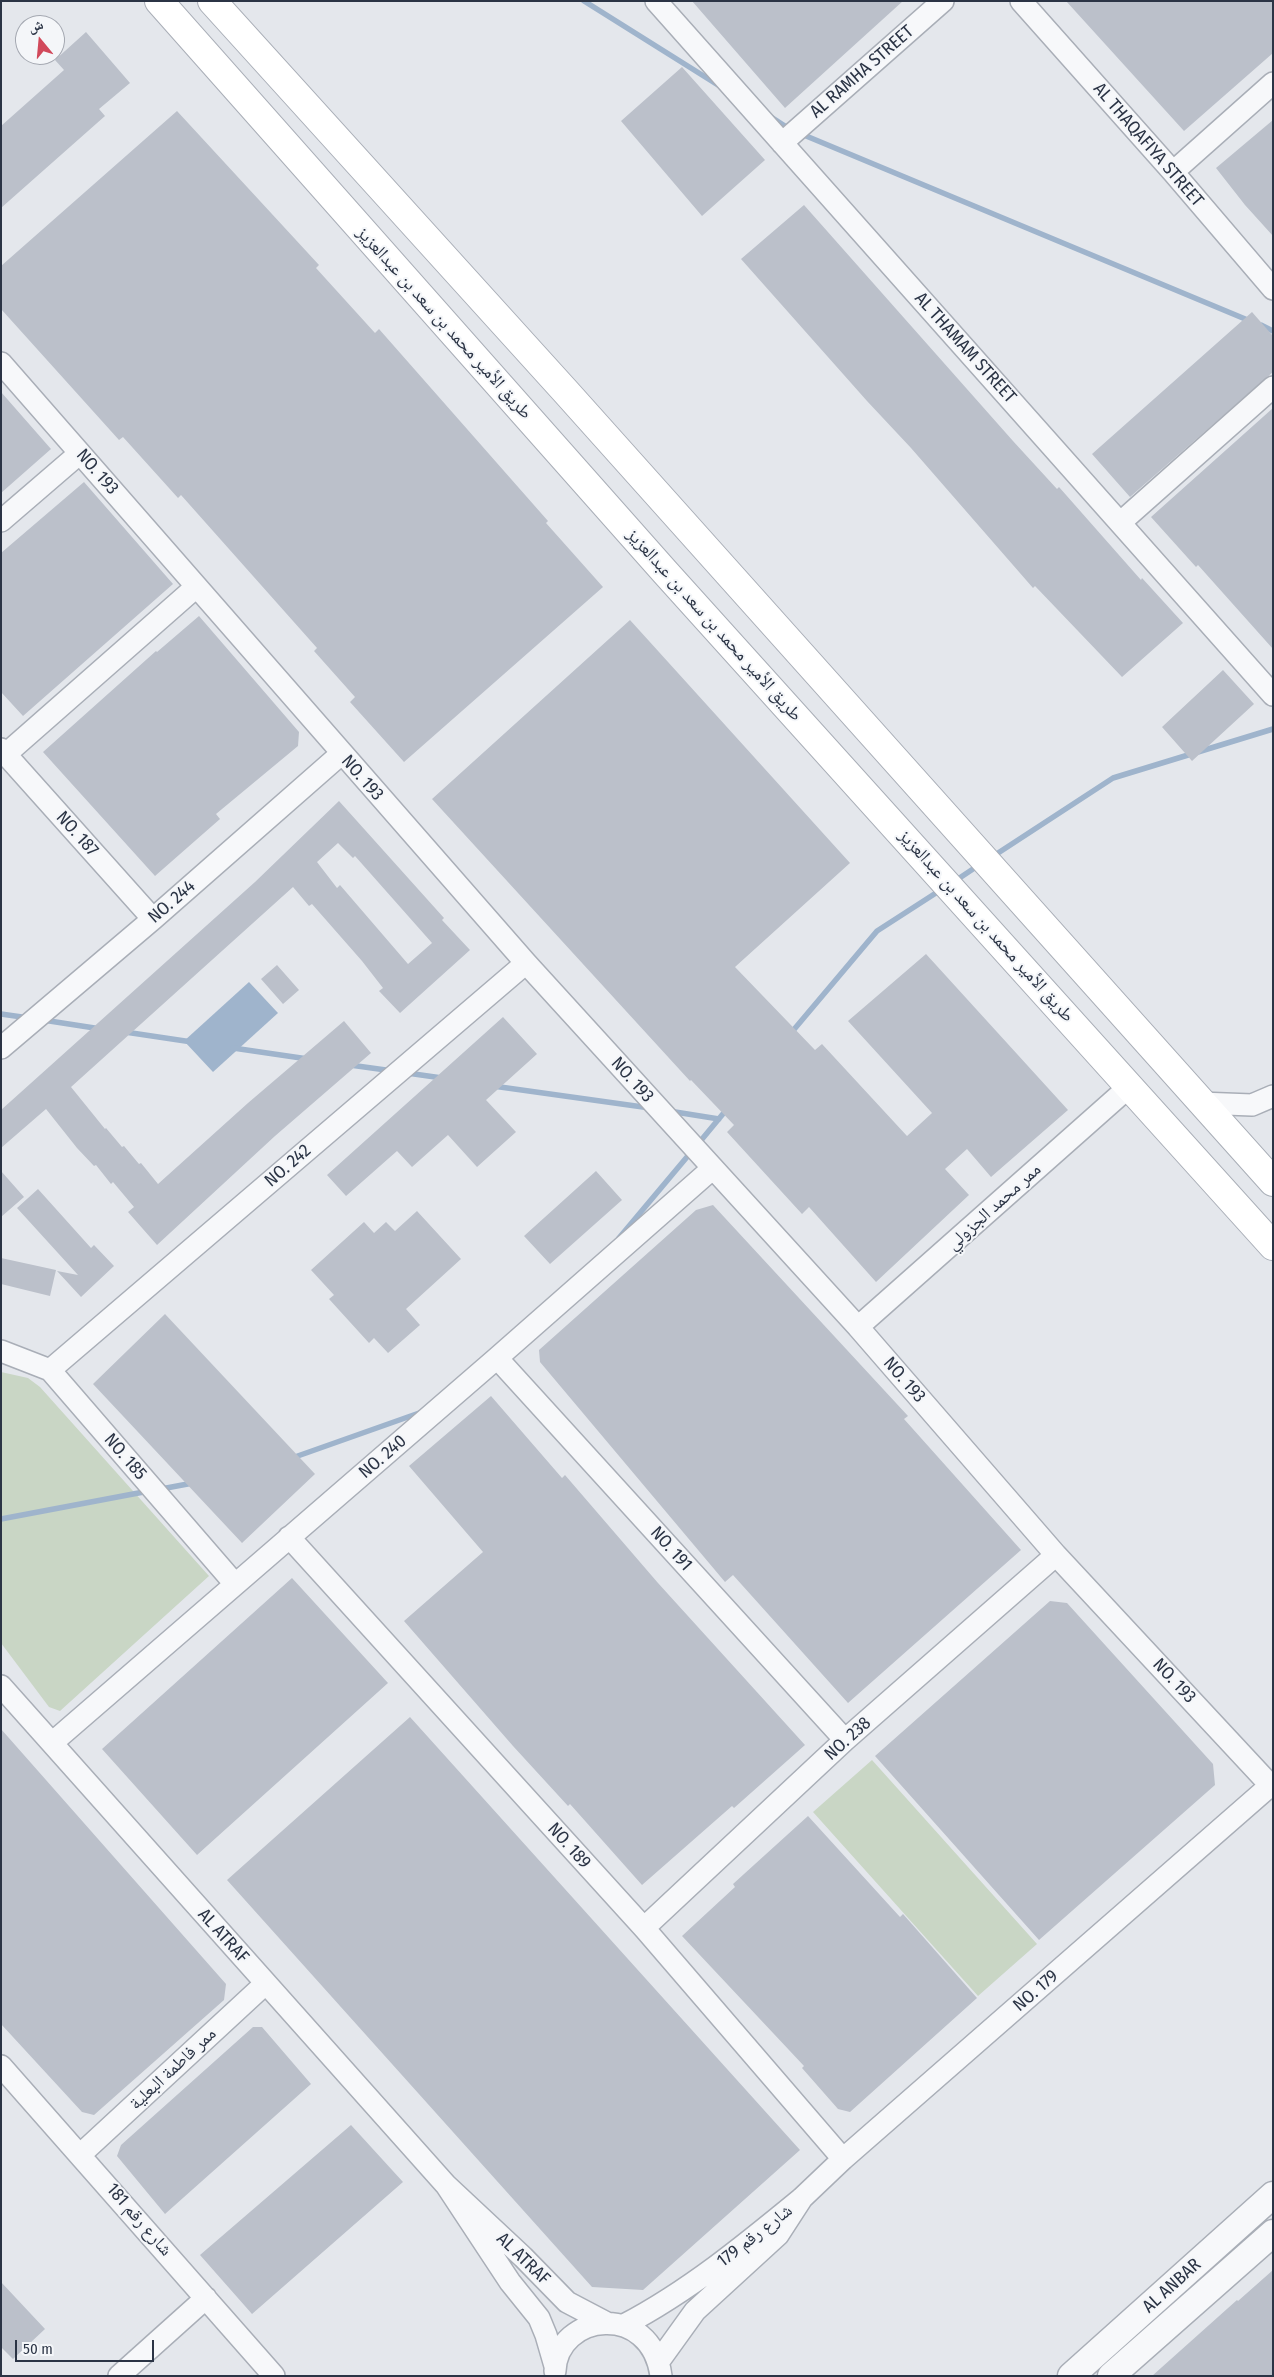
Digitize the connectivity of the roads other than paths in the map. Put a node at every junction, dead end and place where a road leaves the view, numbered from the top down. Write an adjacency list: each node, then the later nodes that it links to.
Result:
1 (159, 1): 22 (main road, طريق الأمير محمد بن سعد بن عبدالعزيز)
2 (212, 1): 24 (main road)
3 (656, 1): 7 (street, AL THAMAM STREET)
4 (943, 1): 7 (street, AL RAMHA STREET)
5 (1021, 1): 8 (street, AL THAQAFIYA STREET)
6 (1273, 83): 8 (street)
7 (782, 143): 14 (street, AL THAMAM STREET)
8 (1172, 172): 9 (street, AL THAQAFIYA STREET)
9 (1273, 289)
10 (1, 363): 12 (street, NO. 193)
11 (1273, 387): 14 (street)
12 (80, 453): 13 (street); 15 (street, NO. 193)
13 (1, 521)
14 (1121, 522): 16 (street, AL THAMAM STREET)
15 (196, 587): 17 (street); 18 (street, NO. 193)
16 (1273, 695)
17 (3, 751): 19 (street, NO. 187)
18 (341, 754): 19 (street, NO. 244); 20 (street, NO. 193)
19 (153, 919): 21 (street, NO. 244)
20 (526, 963): 25 (street, NO. 193); 31 (street, NO. 242)
21 (1, 1048)
22 (1130, 1086): 27 (main road, طريق الأمير محمد بن سعد بن عبدالعزيز); 28 (street, ممر محمد الجزولي)
23 (1273, 1096): 24 (street)
24 (1200, 1103): 26 (main road)
25 (713, 1168): 28 (street, NO. 193); 30 (street, NO. 240)
26 (1273, 1182)
27 (1273, 1246)
28 (858, 1327): 33 (street, NO. 193)
29 (1, 1351): 31 (street, NO. 185)
30 (497, 1358): 32 (street, NO. 240); 36 (street, NO. 191)
31 (50, 1370): 34 (street, NO. 185)
32 (289, 1538): 34 (street, NO. 240); 39 (street, NO. 189)
33 (1056, 1555): 36 (street, NO. 238); 38 (street, NO. 193)
34 (235, 1584): 37 (street, NO. 240)
35 (1, 1686): 37 (street, AL ATRAF)
36 (845, 1740): 39 (street, NO. 238)
37 (52, 1743): 40 (street, AL ATRAF)
38 (1272, 1786): 43 (street, NO. 179)
39 (644, 1928): 43 (street, NO. 189)
40 (265, 1984): 42 (street, ممر فاطمة البعلية); 44 (street, AL ATRAF)
41 (1, 2066): 42 (street, شارع رقم 181)
42 (81, 2154): 48 (street, شارع رقم 181)
43 (843, 2159): 46 (street, NO. 179)
44 (446, 2186): 49 (street, AL ATRAF); 51 (street, AL ATRAF)
45 (1273, 2195): 54 (street, AL ANBAR)
46 (802, 2198): 49 (street, شارع رقم 179); 50 (street, شارع رقم 179)
47 (1273, 2233): 55 (street, AL ANBAR)
48 (206, 2298): 52 (street); 53 (street, شارع رقم 181)
49 (615, 2324): 50 (street, AL ATRAF); 51 (street, AL ATRAF)
50 (660, 2368)
51 (555, 2371)
52 (119, 2376)
53 (274, 2376)
54 (1071, 2376)
55 (1111, 2376)

